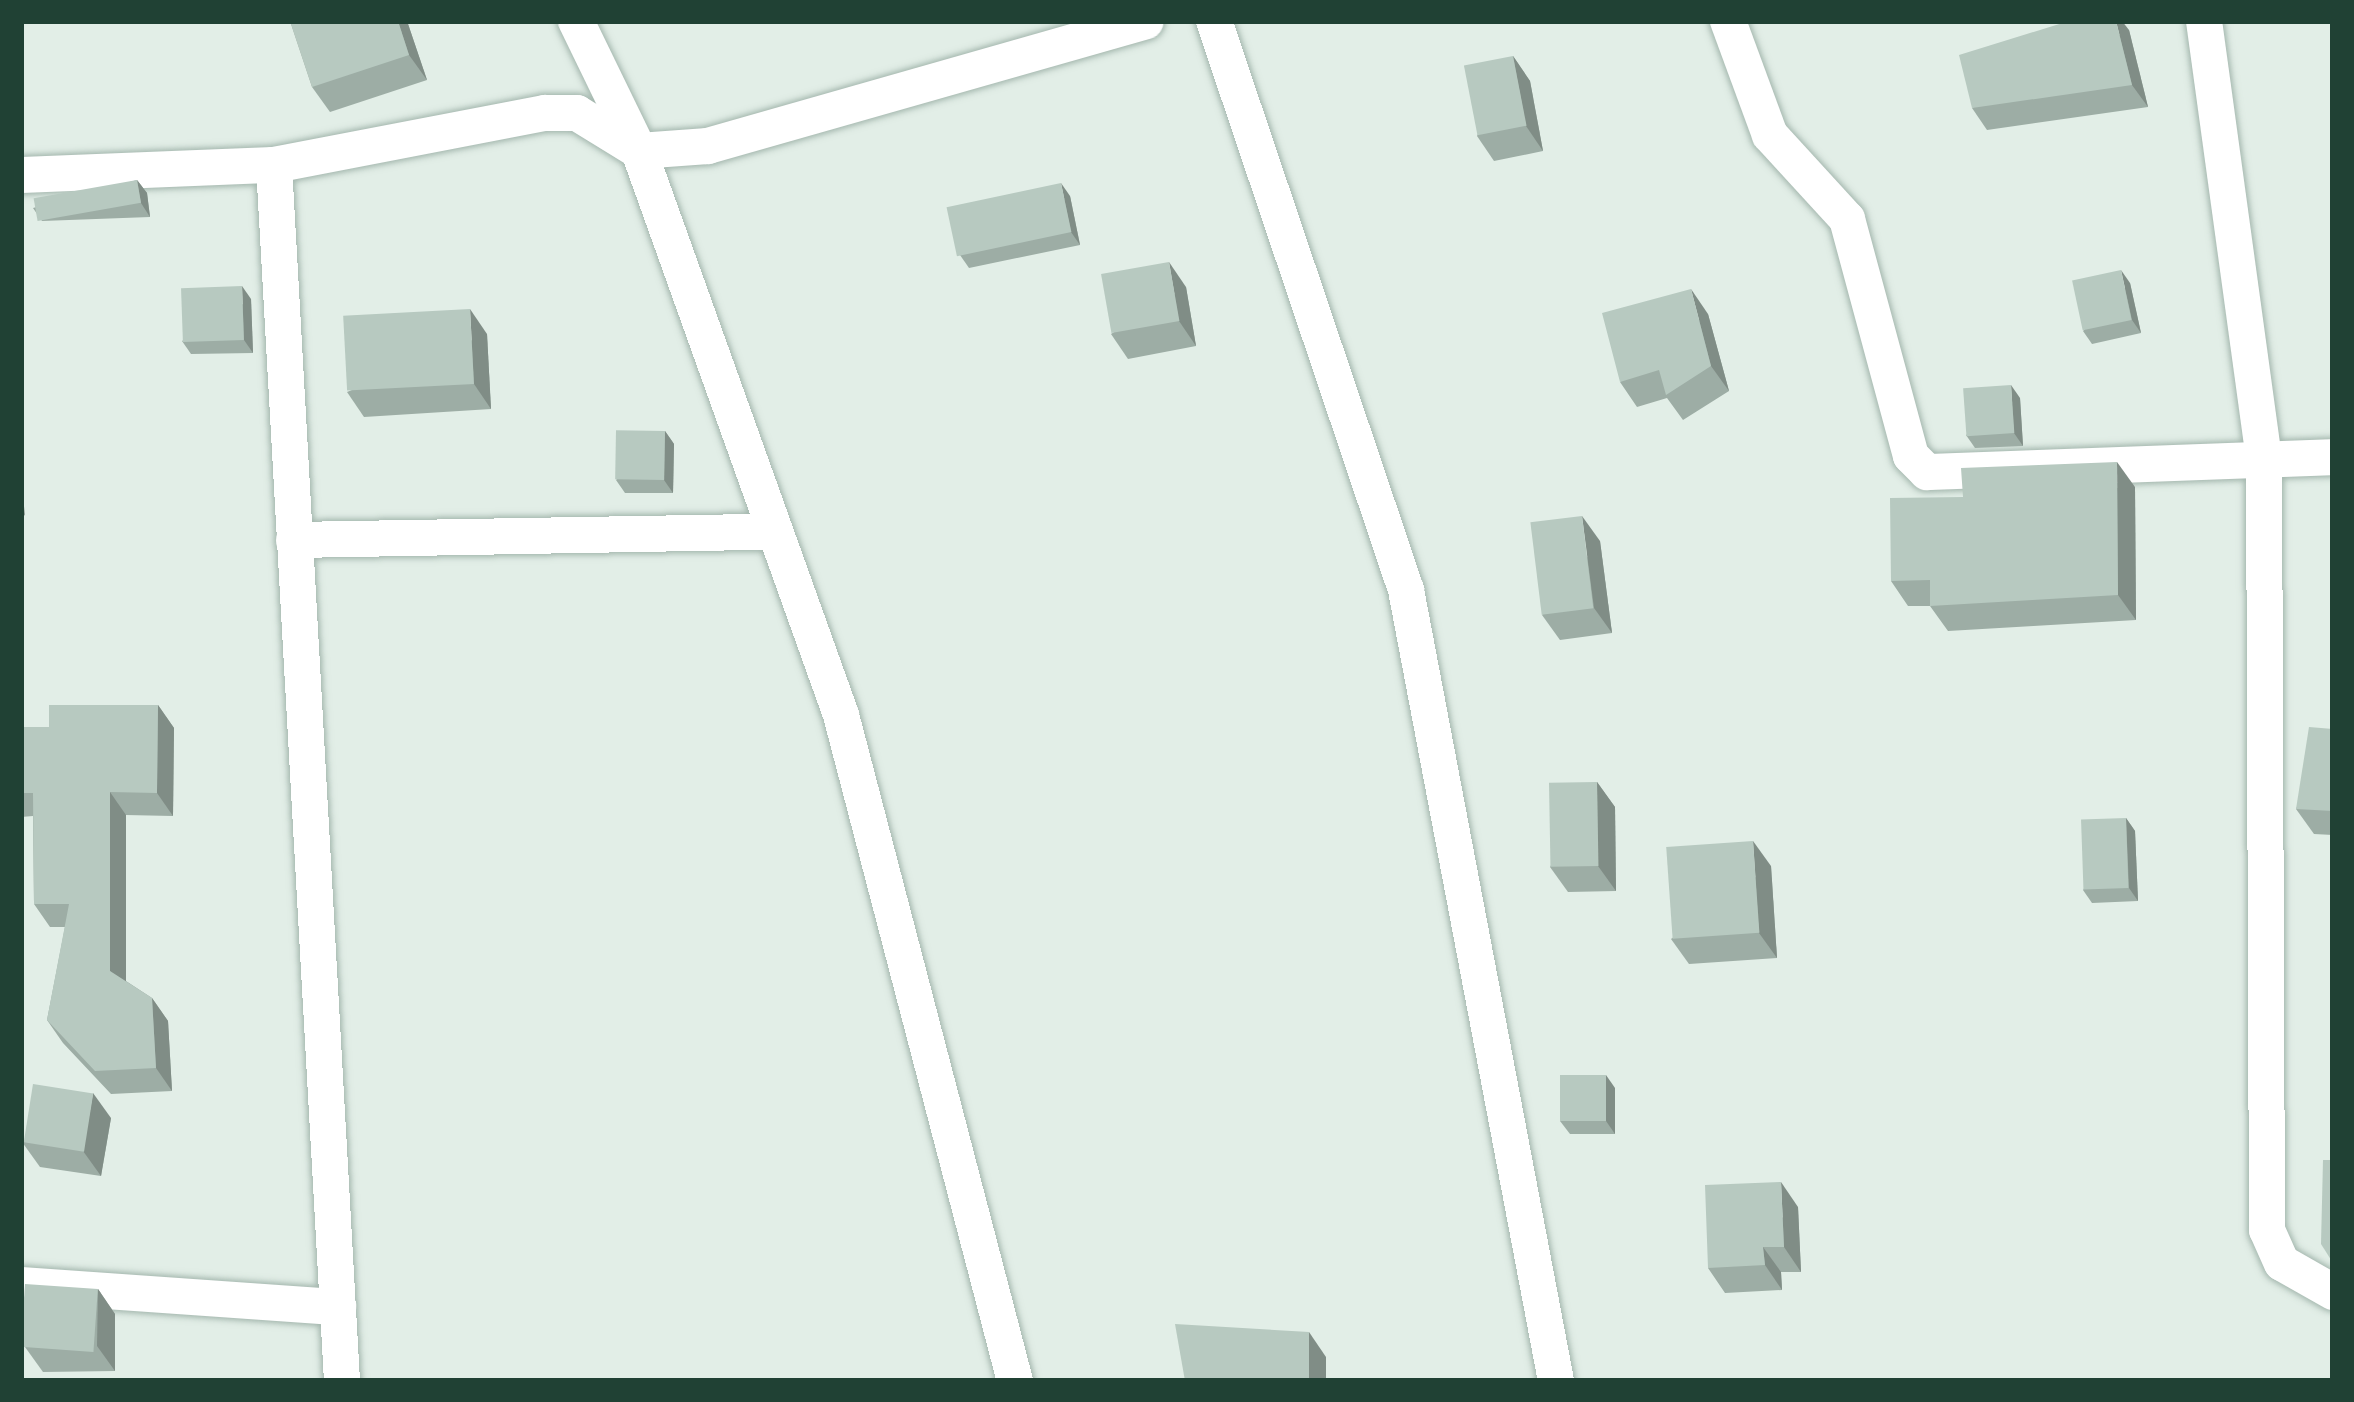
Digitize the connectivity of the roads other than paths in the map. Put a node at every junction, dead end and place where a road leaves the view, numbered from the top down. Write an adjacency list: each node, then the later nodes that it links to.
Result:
1 (576, 21): 6 (street)
2 (1146, 21): 6 (street)
3 (1214, 21): 18 (street)
4 (1728, 21): 9 (street)
5 (2204, 21): 9 (street)
6 (639, 151): 7 (street); 11 (street)
7 (274, 165): 8 (street); 12 (street)
8 (21, 175)
9 (2264, 457): 10 (street); 14 (street)
10 (2333, 457)
11 (774, 532): 12 (street); 17 (street)
12 (294, 540): 15 (street)
13 (21, 1285): 15 (street)
14 (2333, 1292)
15 (338, 1307): 16 (street)
16 (342, 1381)
17 (1015, 1381)
18 (1556, 1381)

